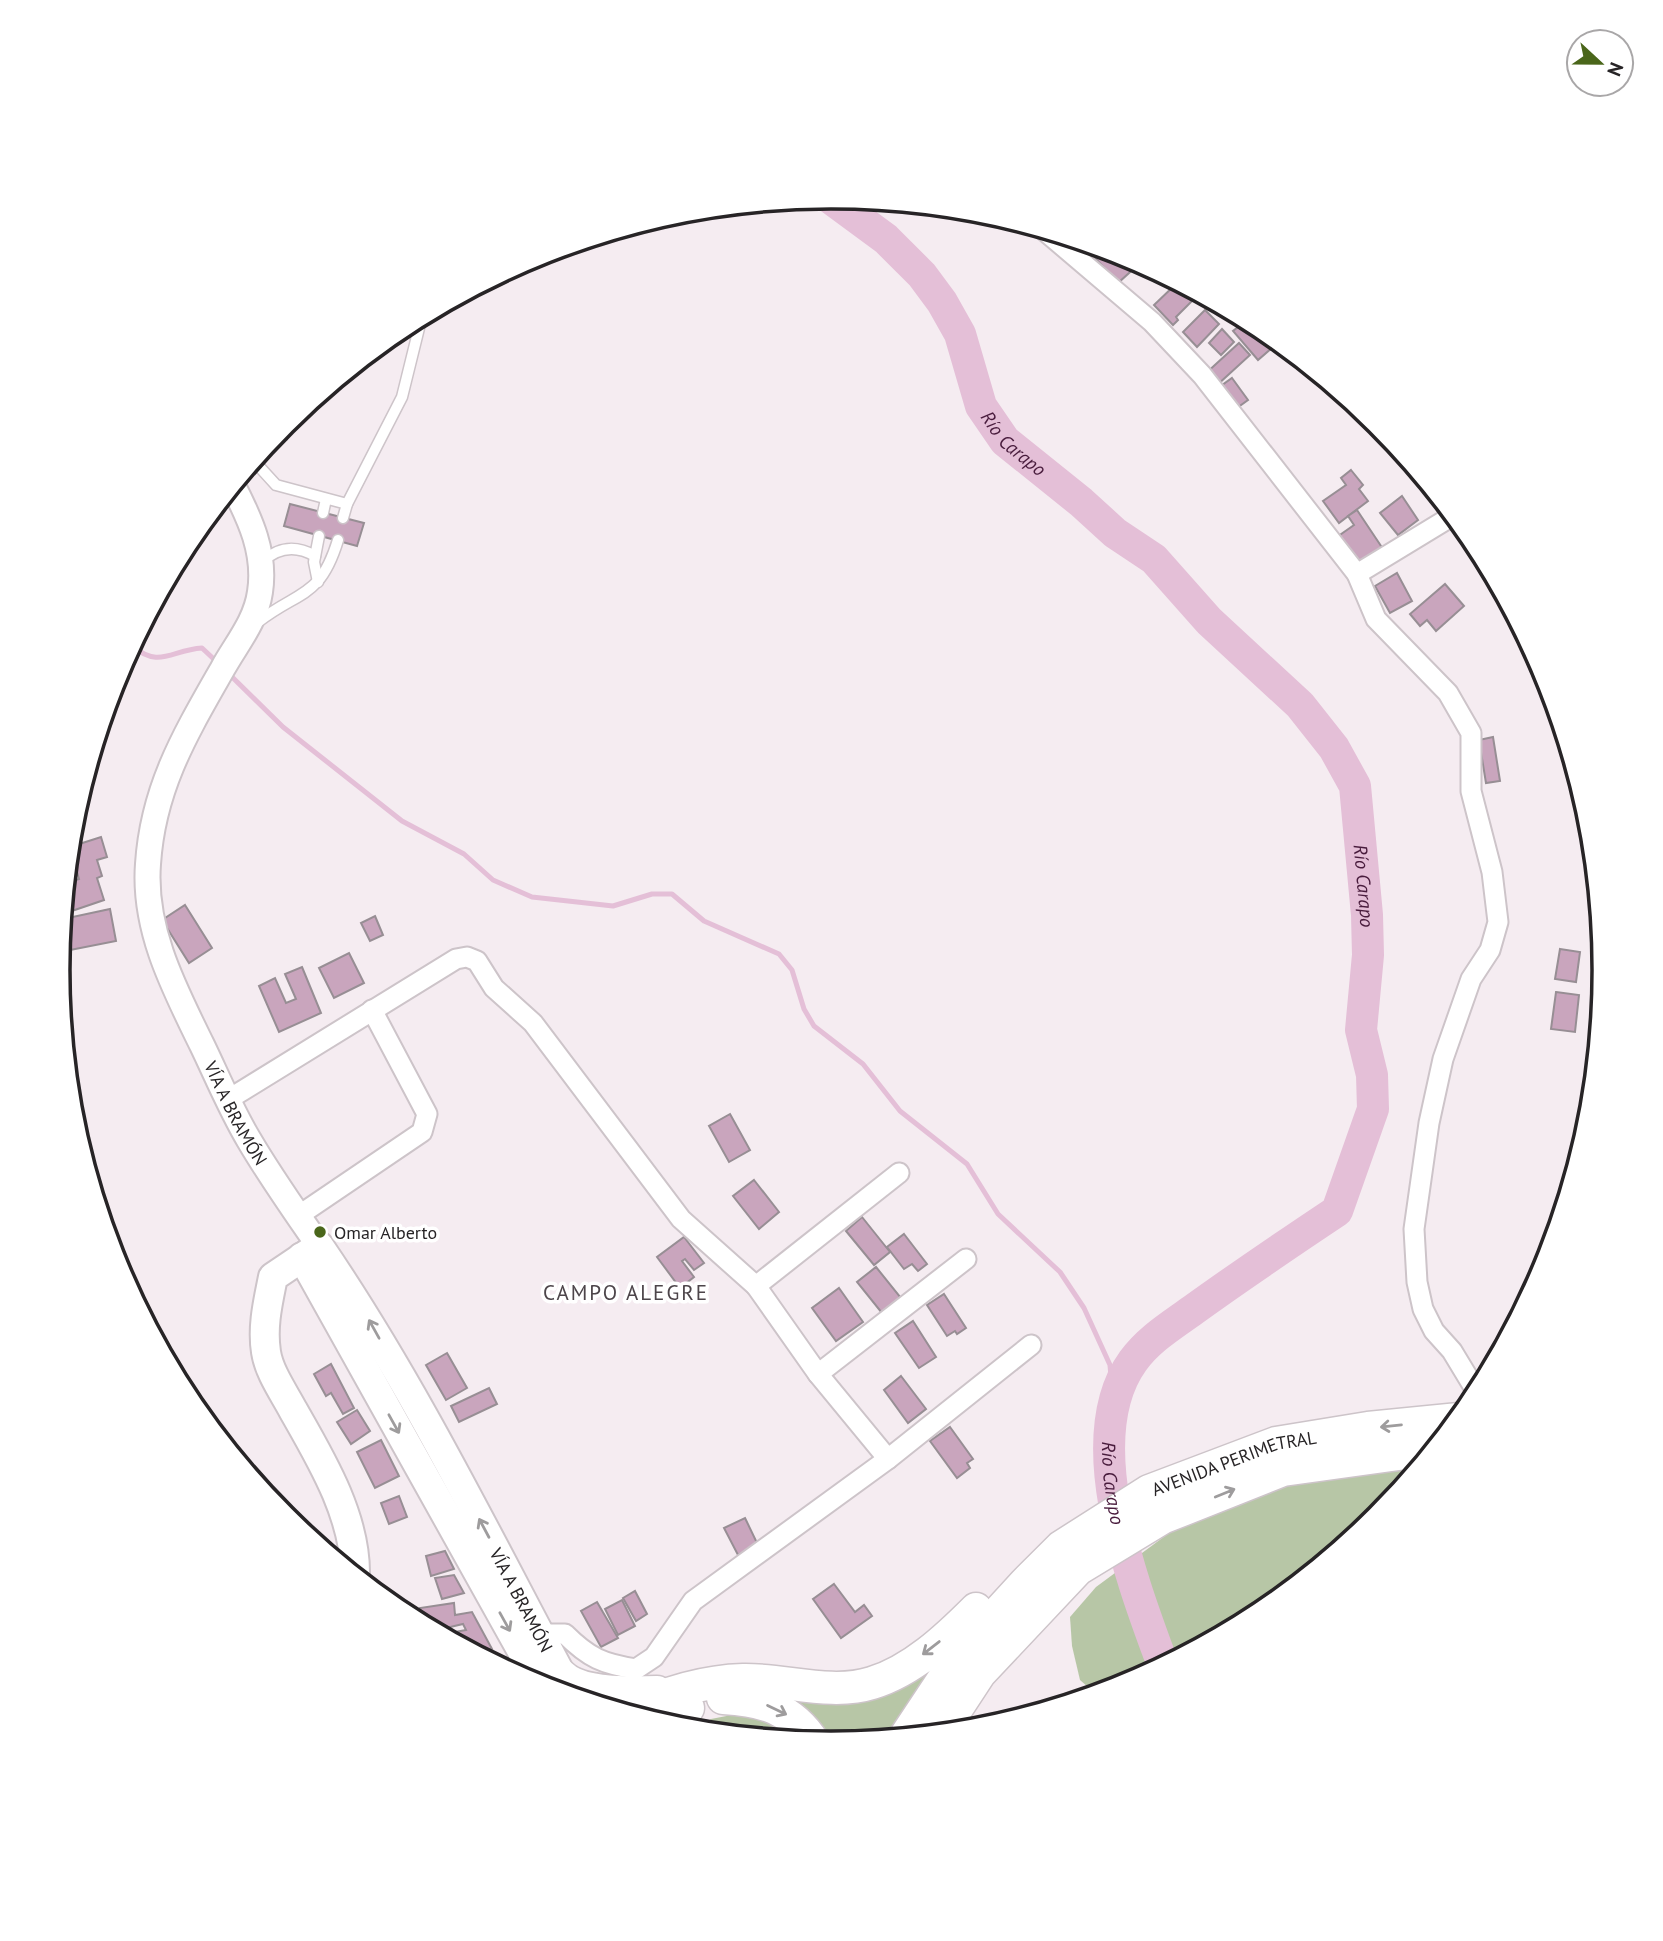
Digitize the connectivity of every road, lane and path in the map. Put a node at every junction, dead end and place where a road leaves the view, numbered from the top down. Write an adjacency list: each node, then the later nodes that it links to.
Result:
1 (1061, 244): 14 (street)
2 (418, 331): 6 (lane)
3 (260, 467): 5 (lane)
4 (237, 494): 13 (street, VÍA A BRAMÓN)
5 (326, 499): 6 (lane); 7 (lane)
6 (347, 504): 8 (lane)
7 (323, 513)
8 (343, 518)
9 (1446, 520): 14 (street)
10 (319, 536): 12 (lane)
11 (338, 540): 15 (lane)
12 (315, 556): 13 (lane); 15 (lane)
13 (260, 564): 16 (street, VÍA A BRAMÓN)
14 (1357, 574): 26 (street)
15 (318, 582): 16 (lane)
16 (245, 634): 18 (street, VÍA A BRAMÓN)
17 (372, 1010): 18 (street); 20 (street); 23 (street)
18 (229, 1099): 20 (street, VÍA A BRAMÓN)
19 (899, 1173): 23 (street)
20 (298, 1216): 21 (street, VÍA A BRAMÓN)
21 (310, 1252): 32 (main road); 33 (main road, VÍA A BRAMÓN, one-way to 21); 34 (main road, VÍA A BRAMÓN, one-way to 34)
22 (966, 1259): 25 (street)
23 (756, 1286): 25 (street)
24 (1031, 1345): 29 (street)
25 (818, 1374): 29 (street)
26 (1472, 1383)
27 (1446, 1420): 30 (main road, AVENIDA PERIMETRAL, one-way to 30)
28 (1422, 1451): 30 (main road, AVENIDA PERIMETRAL, one-way to 28)
29 (888, 1459): 33 (street)
30 (1155, 1505): 31 (main road, AVENIDA PERIMETRAL)
31 (1069, 1558): 37 (main road, one-way to 37); 39 (main road); 40 (main road, AVENIDA PERIMETRAL); 41 (main road, AVENIDA PERIMETRAL)
32 (355, 1564)
33 (541, 1634): 35 (main road, VÍA A BRAMÓN)
34 (556, 1680)
35 (557, 1681)
36 (563, 1683): 37 (main road)
37 (679, 1709): 38 (main road); 42 (main road, one-way to 42)
38 (654, 1710)
39 (970, 1719)
40 (948, 1722)
41 (912, 1727)
42 (807, 1731)

